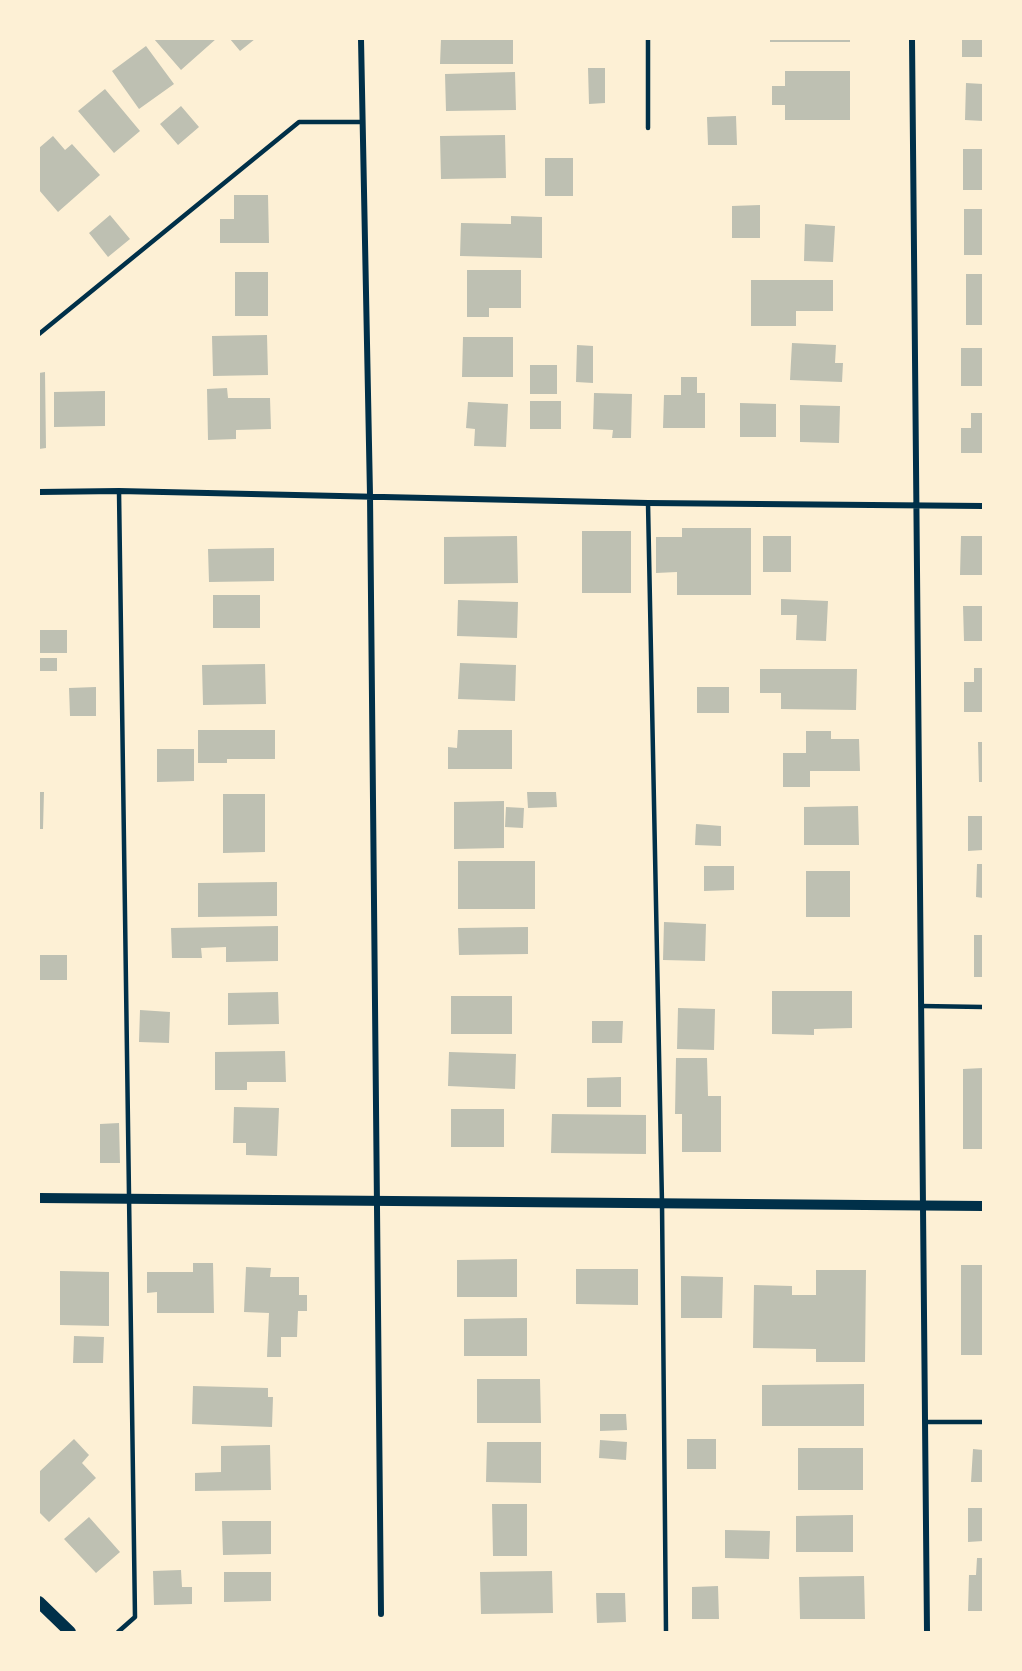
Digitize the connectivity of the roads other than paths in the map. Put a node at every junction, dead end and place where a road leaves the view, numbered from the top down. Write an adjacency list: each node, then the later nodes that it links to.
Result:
1 (361, 39): 4 (street)
2 (648, 39): 5 (lane)
3 (912, 39): 11 (street)
4 (362, 122): 6 (lane); 9 (street)
5 (648, 128)
6 (39, 334)
7 (119, 491): 8 (street); 9 (street); 16 (lane)
8 (39, 492)
9 (370, 495): 10 (street); 17 (street)
10 (648, 503): 11 (street); 18 (lane)
11 (915, 505): 12 (street); 13 (street)
12 (983, 506)
13 (921, 1006): 14 (lane); 19 (street)
14 (983, 1007)
15 (39, 1198): 16 (street)
16 (130, 1198): 17 (street); 26 (lane)
17 (376, 1200): 18 (street); 24 (street)
18 (662, 1203): 19 (street); 27 (lane)
19 (924, 1205): 20 (street); 21 (street)
20 (983, 1206)
21 (925, 1422): 22 (lane); 28 (street)
22 (983, 1422)
23 (39, 1602): 25 (main road)
24 (381, 1614)
25 (70, 1632)
26 (118, 1632)
27 (666, 1632)
28 (927, 1632)

